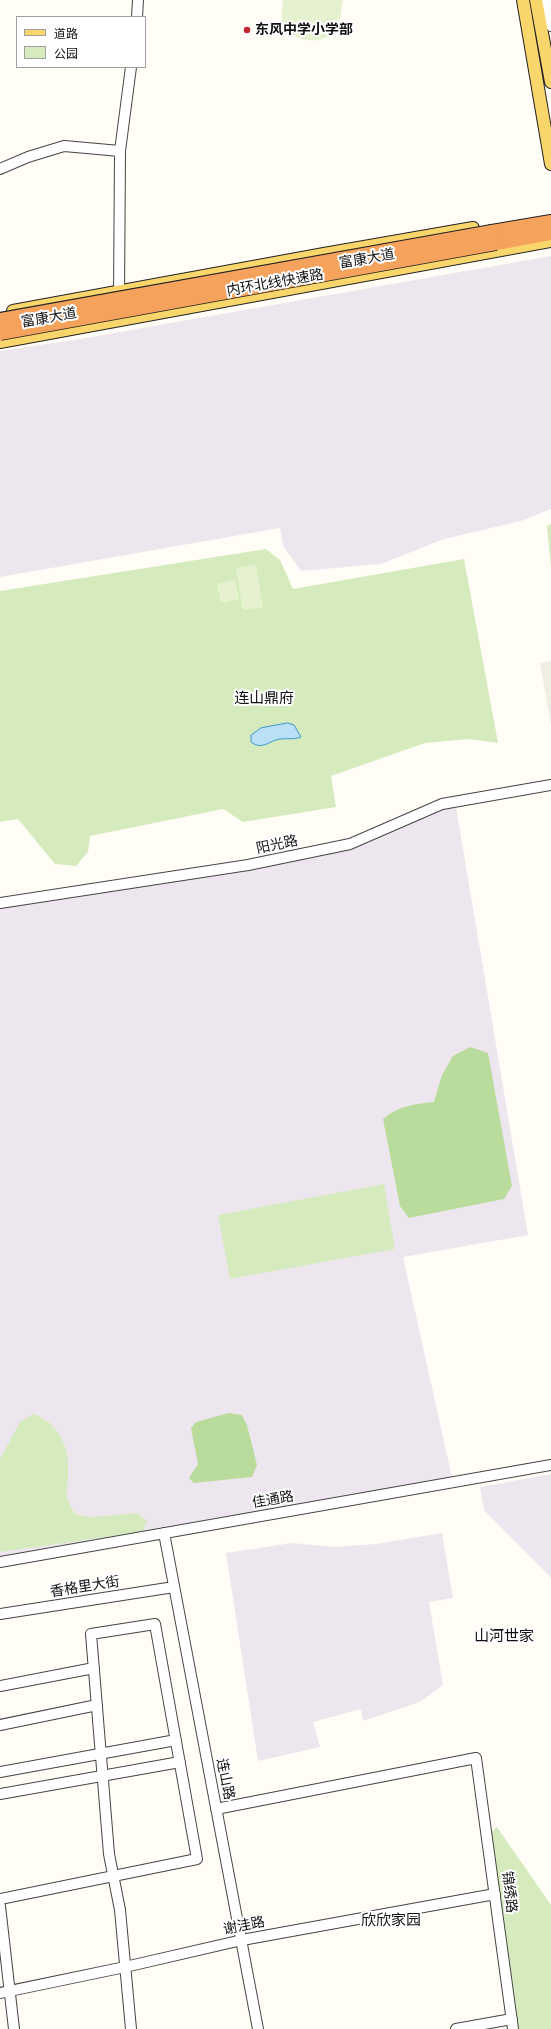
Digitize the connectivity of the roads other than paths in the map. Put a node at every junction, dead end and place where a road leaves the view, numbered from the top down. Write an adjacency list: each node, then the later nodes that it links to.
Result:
1 (138, 0): 5 (street)
2 (524, 0): 10 (main road)
3 (536, 0): 8 (main road)
4 (546, 0): 6 (street)
5 (137, 16)
6 (551, 26)
7 (131, 68): 9 (street)
8 (551, 82)
9 (120, 151): 11 (street); 16 (street)
10 (551, 164)
11 (0, 169)
12 (551, 215): 16 (main road, 富康大道)
13 (551, 222): 19 (highway, 内环北线快速路, bridge)
14 (551, 233): 20 (highway, 内环北线快速路, bridge)
15 (551, 241): 18 (main road, 富康大道)
16 (118, 291): 17 (main road, 富康大道); 18 (street)
17 (0, 313)
18 (123, 319): 21 (main road, 富康大道)
19 (0, 320)
20 (0, 333)
21 (0, 342)
22 (551, 785): 23 (street, 阳光路)
23 (0, 903)
24 (551, 1465): 25 (street, 佳通路)
25 (164, 1533): 26 (street, 佳通路); 27 (street, 连山路)
26 (0, 1562)
27 (174, 1587): 28 (street, 香格里大街); 39 (street, 连山路)
28 (0, 1614)
29 (94, 1668): 30 (street); 31 (street); 33 (street)
30 (0, 1686)
31 (97, 1705): 32 (street); 34 (street)
32 (0, 1725)
33 (176, 1740): 34 (street); 35 (street)
34 (102, 1753): 36 (street); 37 (street)
35 (180, 1762): 37 (street); 40 (street)
36 (0, 1772)
37 (103, 1775): 38 (street); 40 (street)
38 (0, 1794)
39 (216, 1809): 41 (street, 锦绣路); 44 (street, 连山路)
40 (113, 1875): 42 (street); 45 (street)
41 (495, 1894): 44 (street, 谢洼路); 47 (street, 锦绣路)
42 (0, 1899)
43 (0, 1906): 46 (street)
44 (242, 1940): 45 (street, 谢洼路); 50 (street, 连山路)
45 (125, 1967): 46 (street, 谢洼路); 49 (street)
46 (5, 1992): 48 (street)
47 (512, 2024): 51 (street)
48 (14, 2029)
49 (132, 2029)
50 (258, 2029)
51 (456, 2029)

